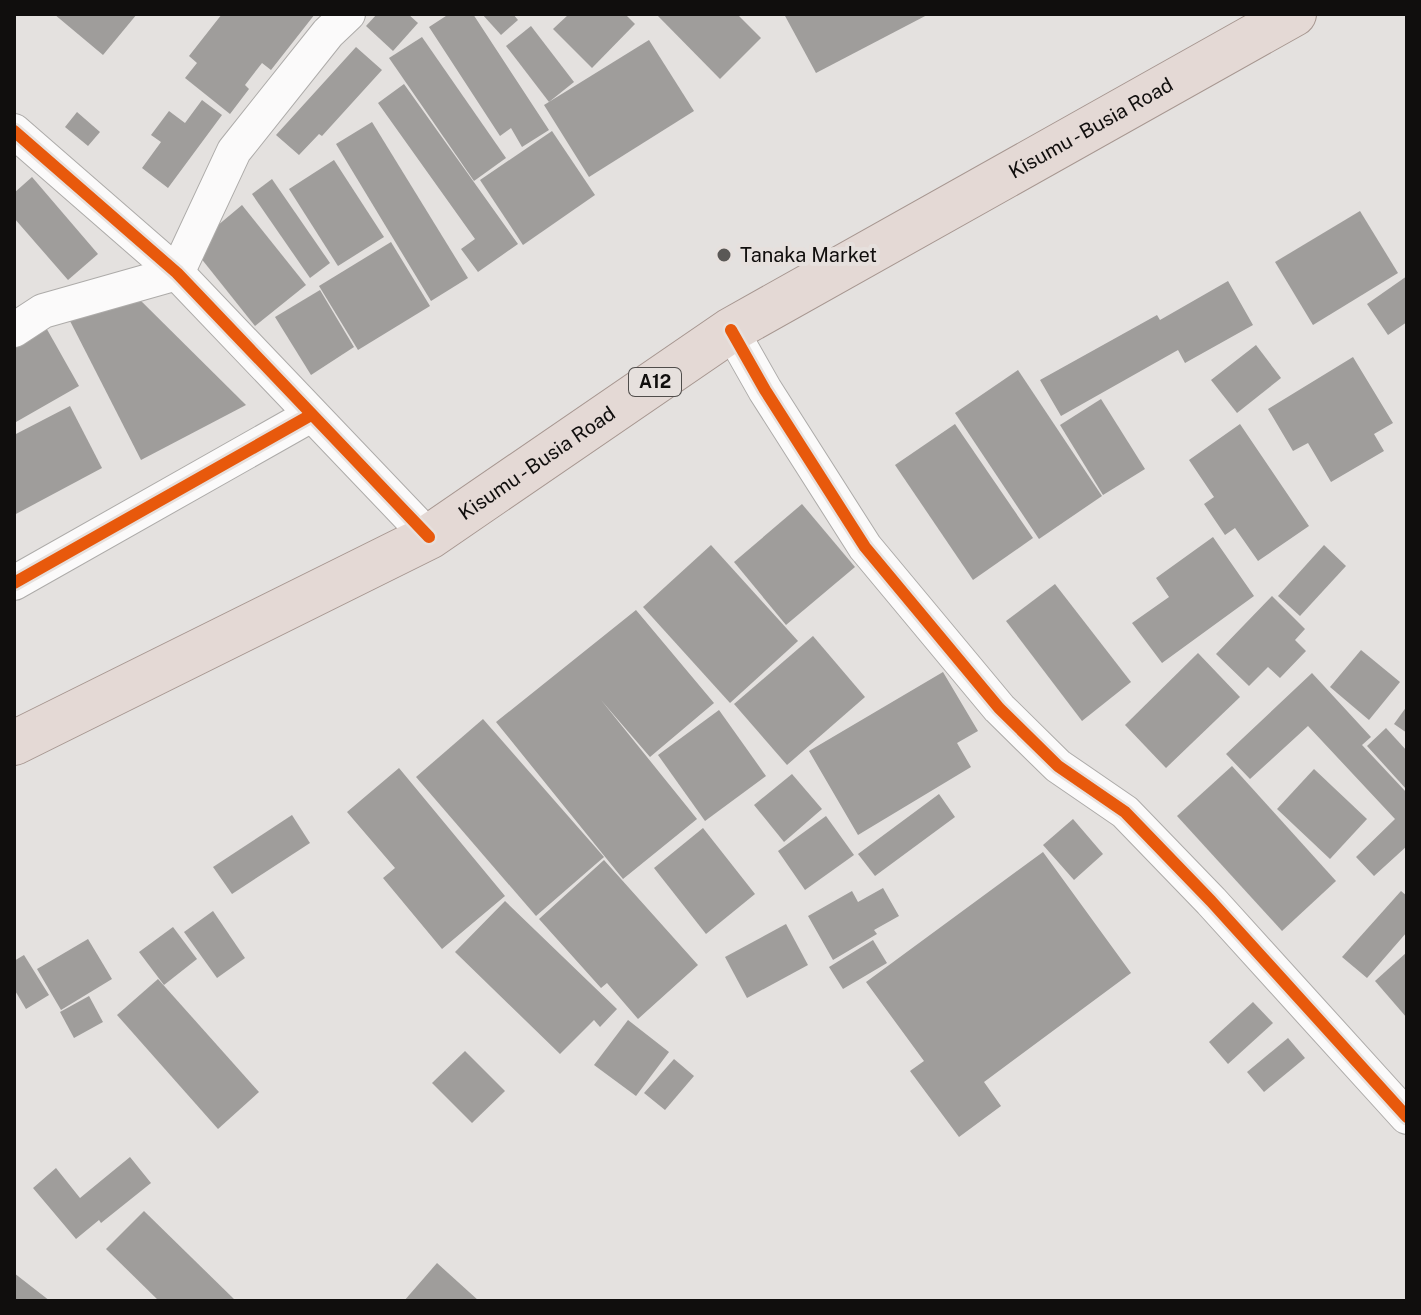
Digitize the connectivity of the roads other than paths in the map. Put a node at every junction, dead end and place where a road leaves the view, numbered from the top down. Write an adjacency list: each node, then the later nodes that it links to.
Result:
1 (348, 14): 4 (street)
2 (1294, 14): 6 (highway, Kisumu - Busia Road / A12)
3 (14, 131): 4 (street)
4 (177, 273): 5 (street); 7 (street)
5 (14, 330)
6 (731, 330): 8 (highway, Kisumu - Busia Road / A12); 11 (street)
7 (311, 415): 8 (street); 9 (street)
8 (429, 537): 10 (highway, Kisumu - Busia Road / A12)
9 (14, 583)
10 (14, 743)
11 (1407, 1117)

